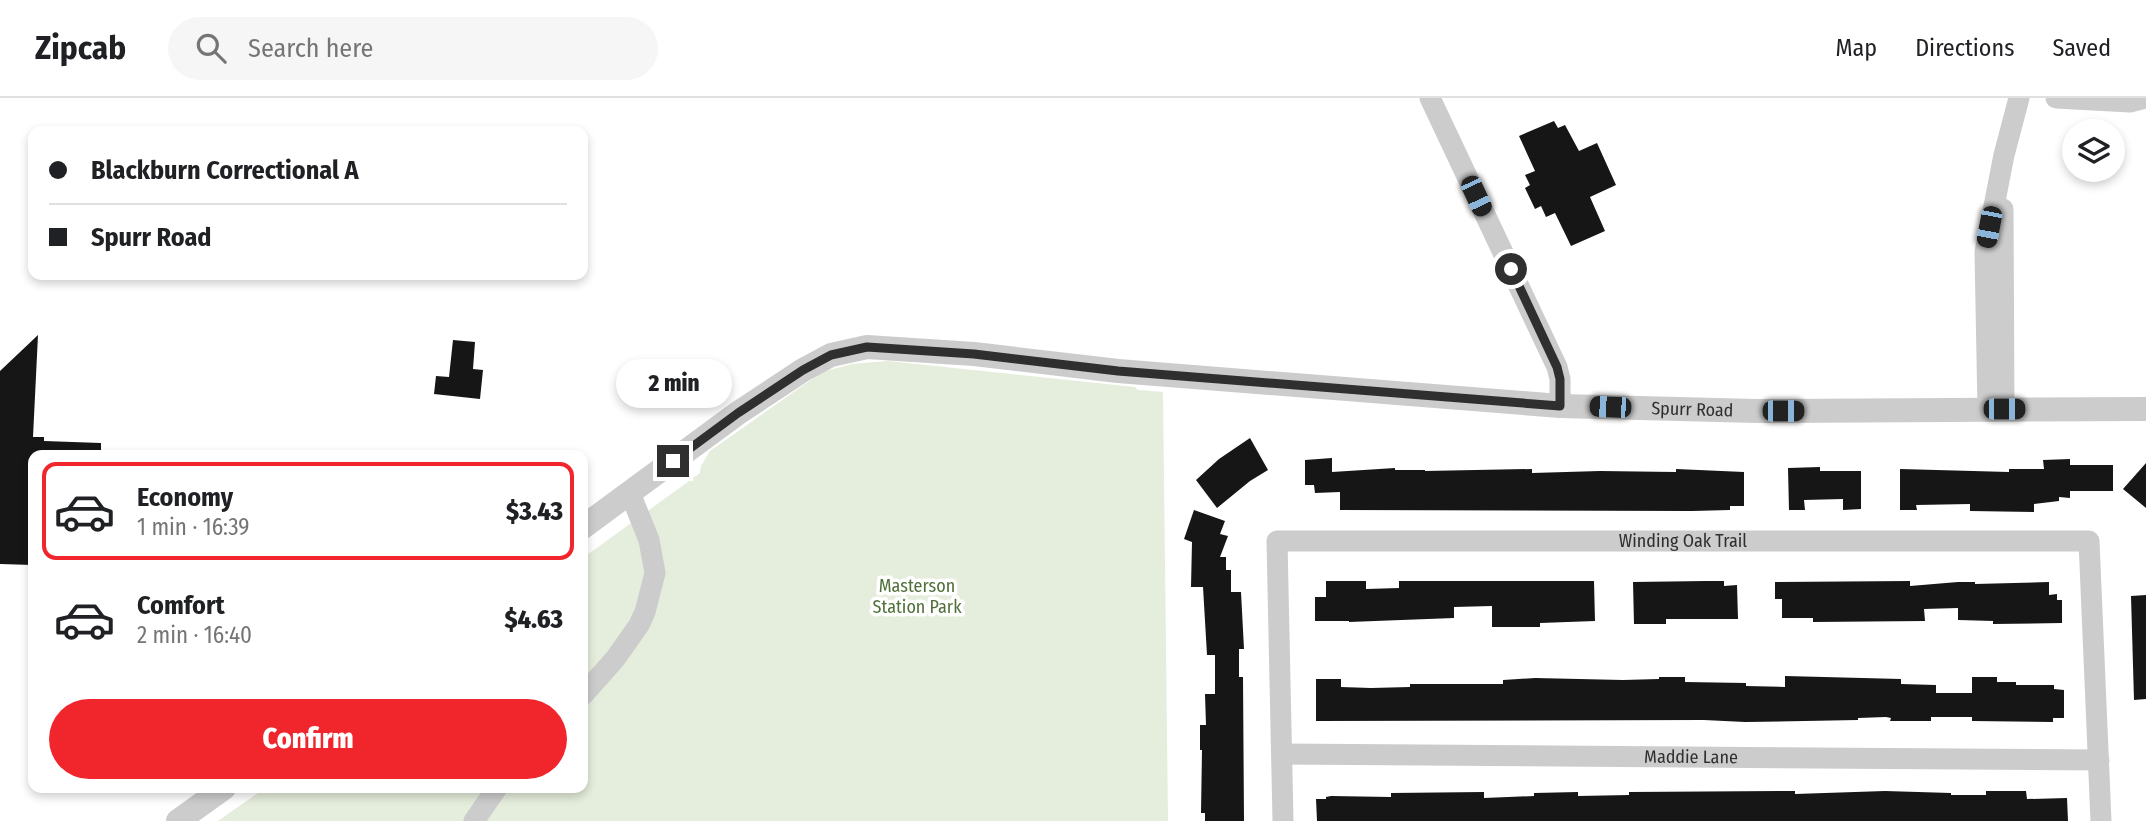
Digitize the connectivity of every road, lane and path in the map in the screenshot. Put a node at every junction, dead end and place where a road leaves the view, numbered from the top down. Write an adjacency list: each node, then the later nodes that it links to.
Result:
1 (1430, 98): 5 (street)
2 (2019, 98): 6 (street)
3 (2056, 98): 4 (street)
4 (2146, 98)
5 (1560, 406): 6 (street, Spurr Road); 8 (street, Spurr Road)
6 (1996, 409): 7 (street, Spurr Road)
7 (2146, 409)
8 (630, 493): 9 (street, Spurr Road); 10 (street)
9 (588, 523)
10 (588, 689)
11 (1283, 754): 12 (street, Maddie Lane); 12 (street, Winding Oak Trail); 17 (street, Winding Oak Trail)
12 (2099, 761): 18 (street, Winding Oak Trail)
13 (217, 793): 15 (street)
14 (494, 793): 16 (street)
15 (178, 821)
16 (474, 821)
17 (1283, 821)
18 (2101, 821)

